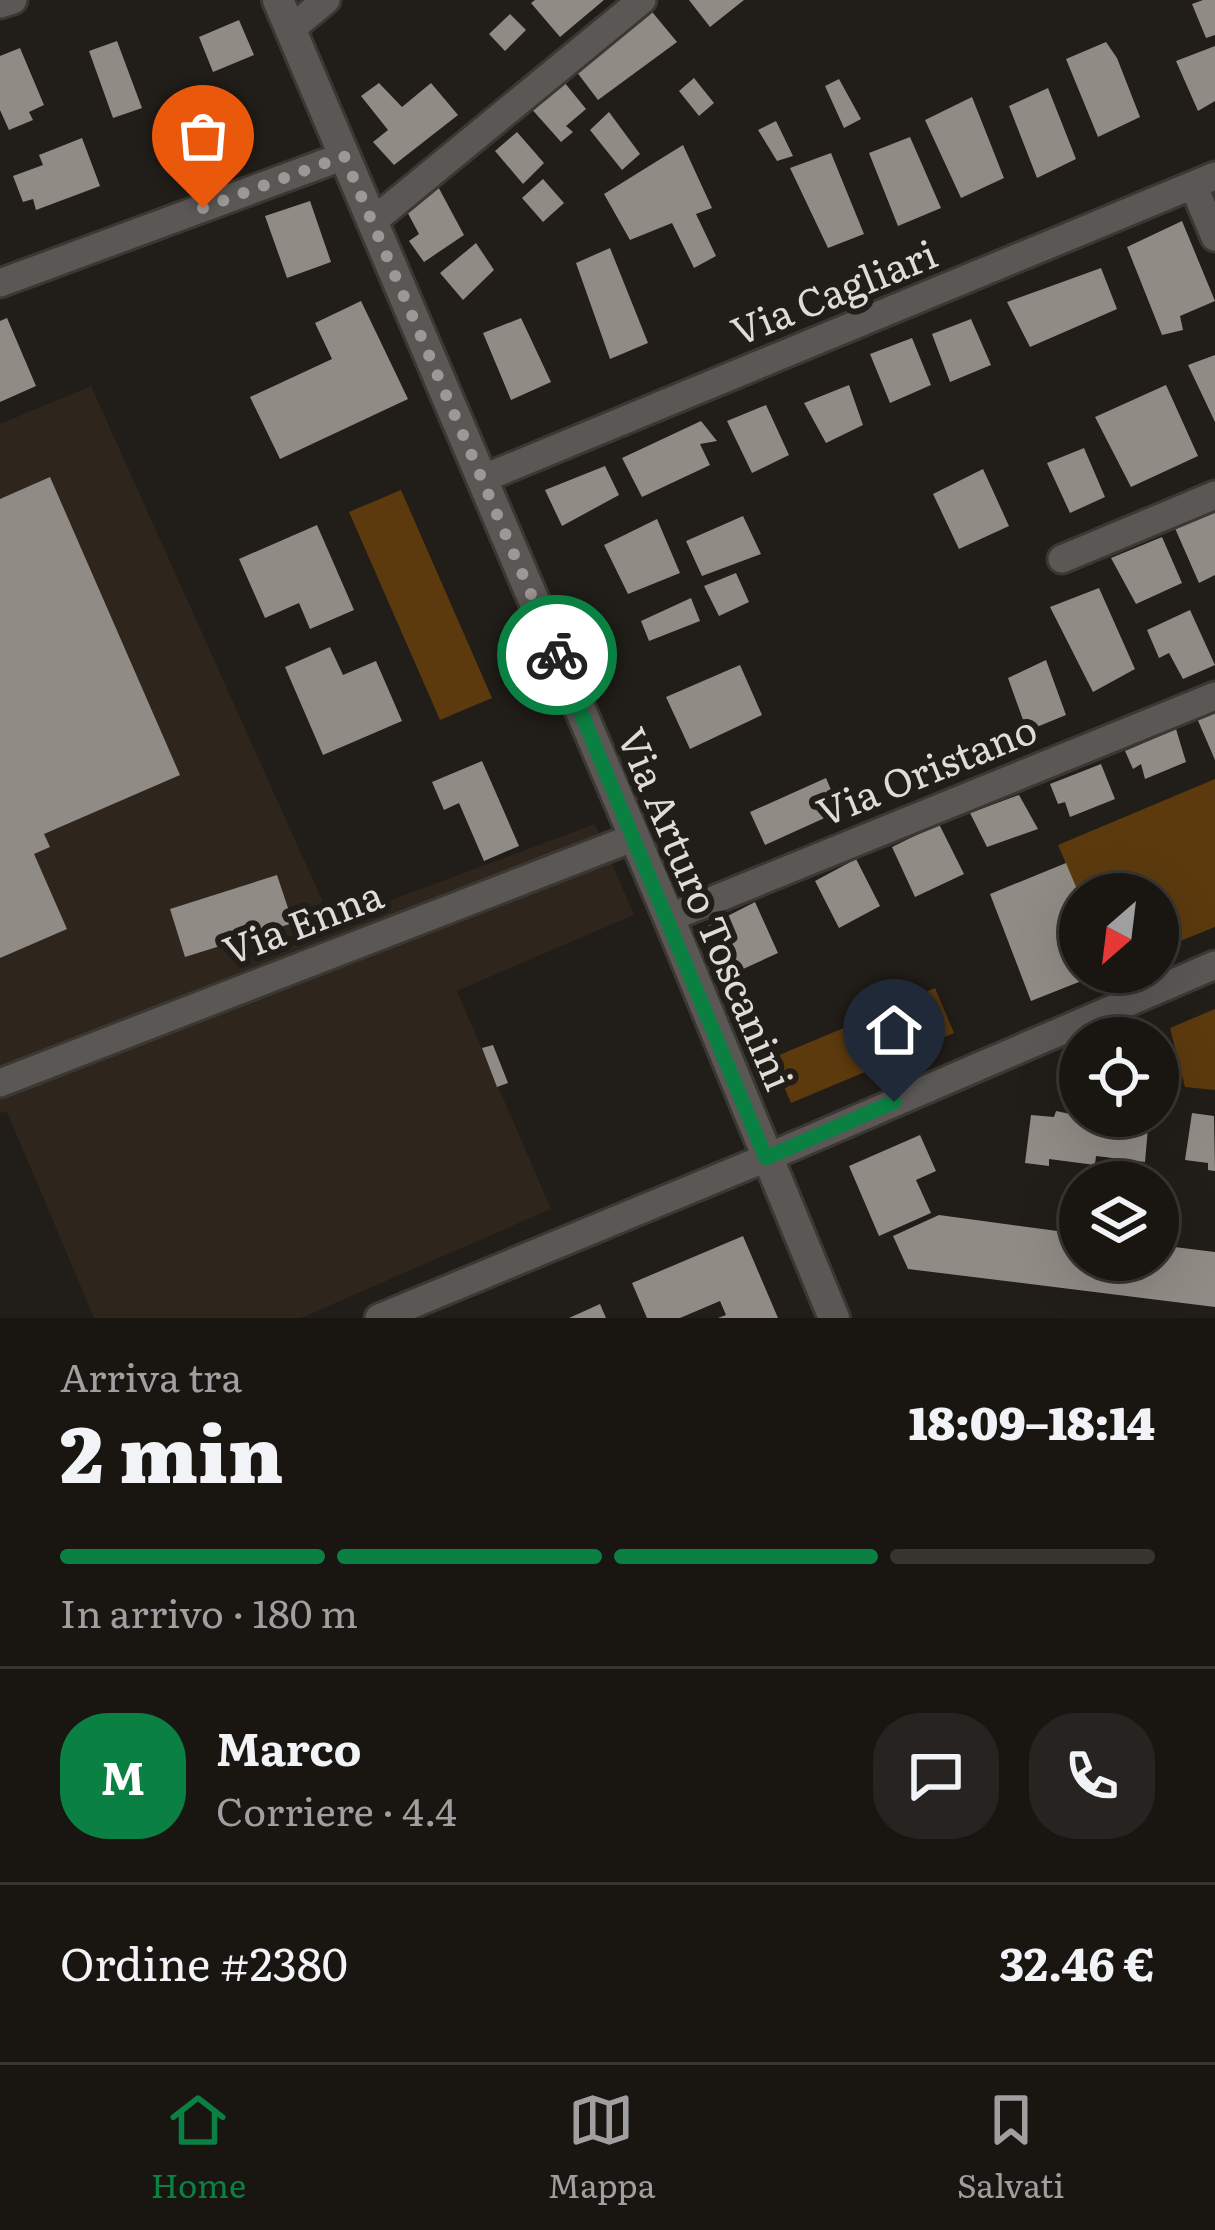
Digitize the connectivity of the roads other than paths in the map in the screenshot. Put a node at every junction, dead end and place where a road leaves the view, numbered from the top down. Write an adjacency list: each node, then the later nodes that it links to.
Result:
1 (13, 0): 4 (street)
2 (326, 0): 5 (street)
3 (642, 0): 8 (street)
4 (0, 4)
5 (285, 14): 6 (street, Via Arturo Toscanini)
6 (344, 156): 8 (street, Via Arturo Toscanini); 10 (street)
7 (1205, 182): 9 (street); 11 (street, Via Cagliari)
8 (372, 223): 11 (street, Via Arturo Toscanini)
9 (1215, 237)
10 (0, 284)
11 (482, 479): 15 (street, Via Arturo Toscanini)
12 (1215, 495): 13 (street)
13 (1062, 559)
14 (1215, 696): 16 (street, Via Oristano)
15 (635, 837): 16 (street, Via Arturo Toscanini); 18 (street, Via Enna)
16 (669, 918): 19 (street, Via Arturo Toscanini)
17 (1215, 965): 19 (street)
18 (0, 1083)
19 (766, 1158): 20 (street); 21 (street, Via Arturo Toscanini)
20 (379, 1318)
21 (836, 1318)

